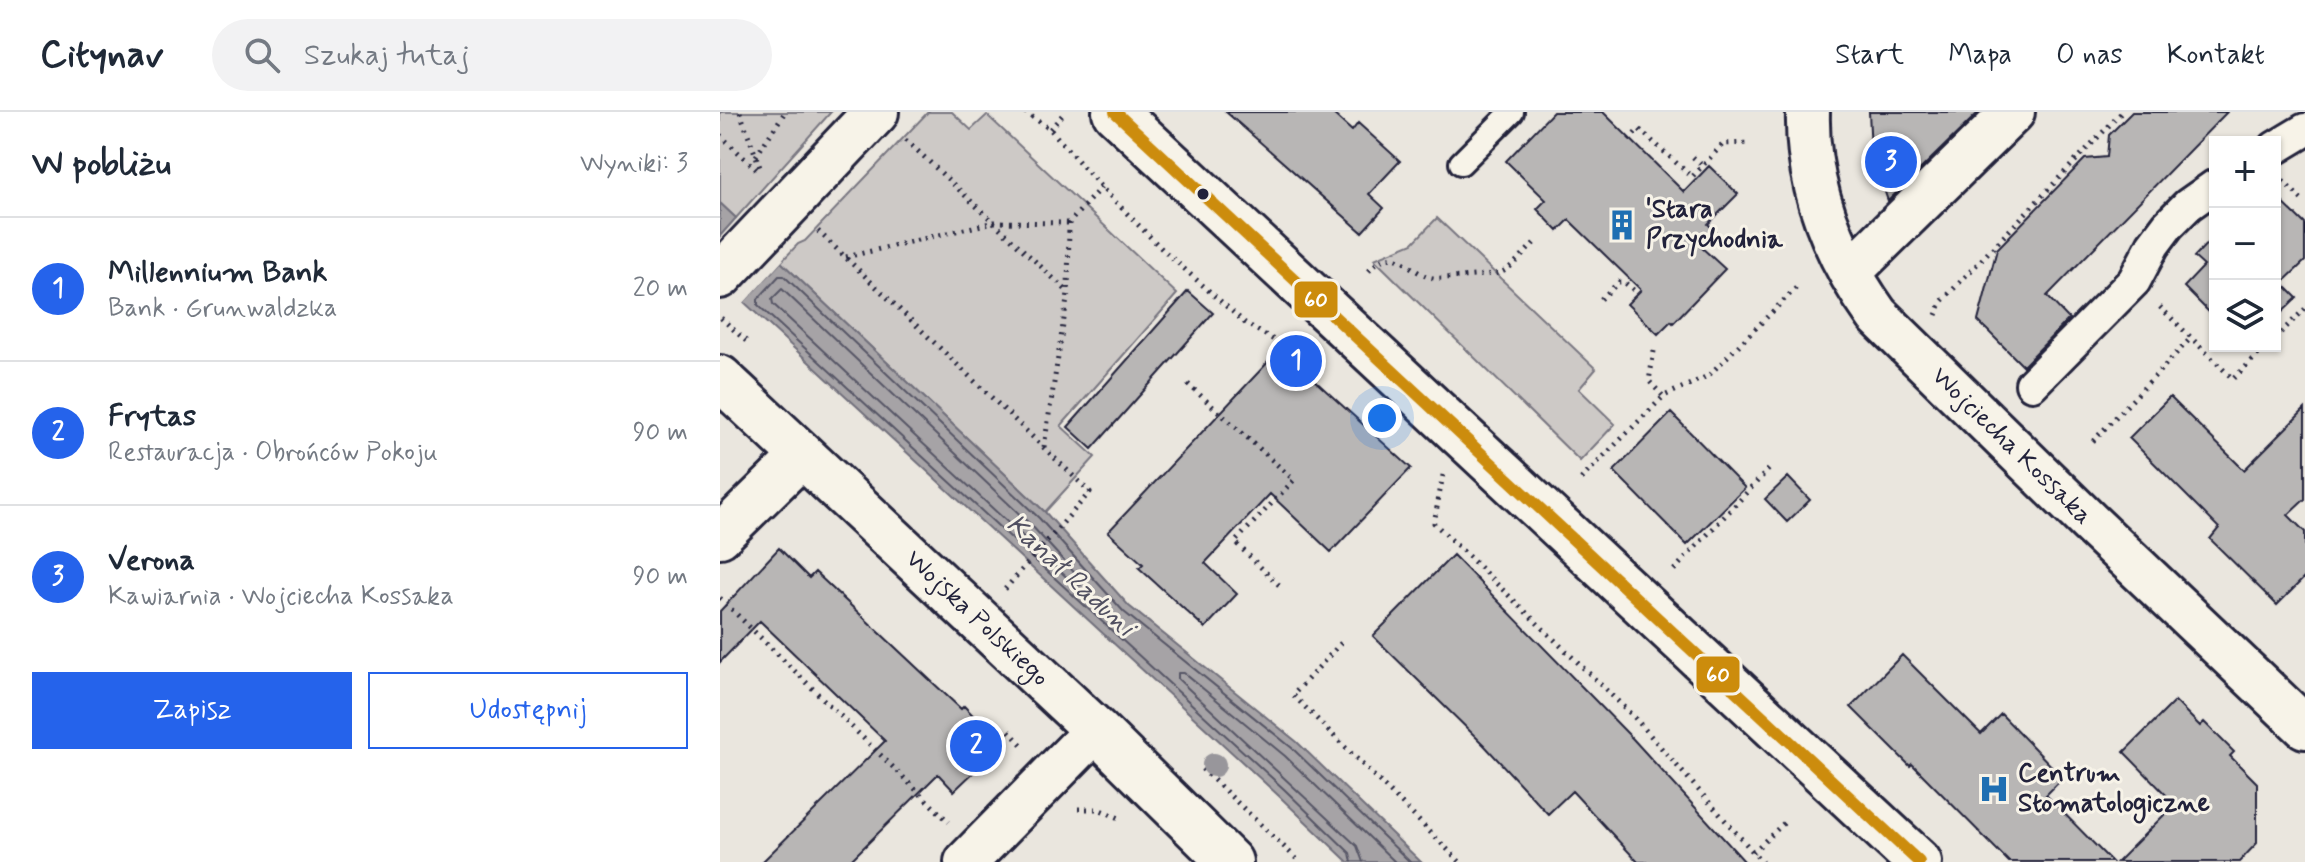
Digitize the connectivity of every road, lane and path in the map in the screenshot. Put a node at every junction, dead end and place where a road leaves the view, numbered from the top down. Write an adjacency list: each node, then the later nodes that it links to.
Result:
1 (740, 112): 17 (path)
2 (785, 112): 17 (path)
3 (1025, 112): 11 (path)
4 (1065, 112): 11 (path)
5 (1115, 112): 71 (main road)
6 (1512, 112): 19 (lane)
7 (1808, 112): 31 (street, Wojciecha Kossaka)
8 (2013, 112): 31 (street)
9 (2122, 112): 39 (path)
10 (886, 122): 25 (path); 32 (main road)
11 (1050, 129): 22 (path)
12 (2305, 130): 16 (street)
13 (720, 135): 17 (path)
14 (1629, 140): 20 (path)
15 (1749, 143): 20 (path)
16 (2281, 144)
17 (756, 156)
18 (1693, 157): 20 (path)
19 (1461, 163)
20 (1703, 166)
21 (2281, 180): 24 (path)
22 (1101, 187): 26 (path); 44 (path)
23 (2209, 190): 33 (street)
24 (2305, 203)
25 (994, 222): 26 (path); 29 (path); 35 (path)
26 (1069, 223): 35 (path)
27 (826, 239): 29 (path)
28 (1538, 239): 30 (path)
29 (846, 257): 50 (path)
30 (1369, 271)
31 (1850, 272): 61 (street, Wojciecha Kossaka)
32 (720, 276)
33 (2134, 281): 41 (path); 47 (street)
34 (1796, 288): 48 (path)
35 (1068, 293): 50 (path)
36 (1637, 293): 37 (path)
37 (1601, 299)
38 (2305, 309): 40 (path)
39 (1936, 316)
40 (2281, 332)
41 (2191, 338): 43 (path); 49 (path)
42 (1654, 351): 48 (path)
43 (2261, 352)
44 (1333, 375)
45 (720, 378): 51 (main road, Wojska Polskiego)
46 (1188, 384): 58 (path)
47 (2032, 384)
48 (1664, 396): 54 (path)
49 (2093, 441)
50 (1044, 447): 57 (path)
51 (803, 455): 55 (street); 62 (main road, Wojska Polskiego)
52 (1432, 465): 67 (path)
53 (1769, 469): 56 (path)
54 (1581, 479)
55 (720, 536)
56 (1674, 570)
57 (1018, 574)
58 (1282, 588)
59 (720, 598): 66 (path)
60 (1341, 643): 69 (path)
61 (2305, 727)
62 (1096, 730): 66 (street); 68 (main road, Wojska Polskiego)
63 (1072, 811): 65 (path)
64 (1785, 822): 67 (path)
65 (1131, 828)
66 (961, 845)
67 (1753, 852): 70 (path)
68 (1230, 862)
69 (1460, 862)
70 (1762, 862)
71 (1919, 862)

